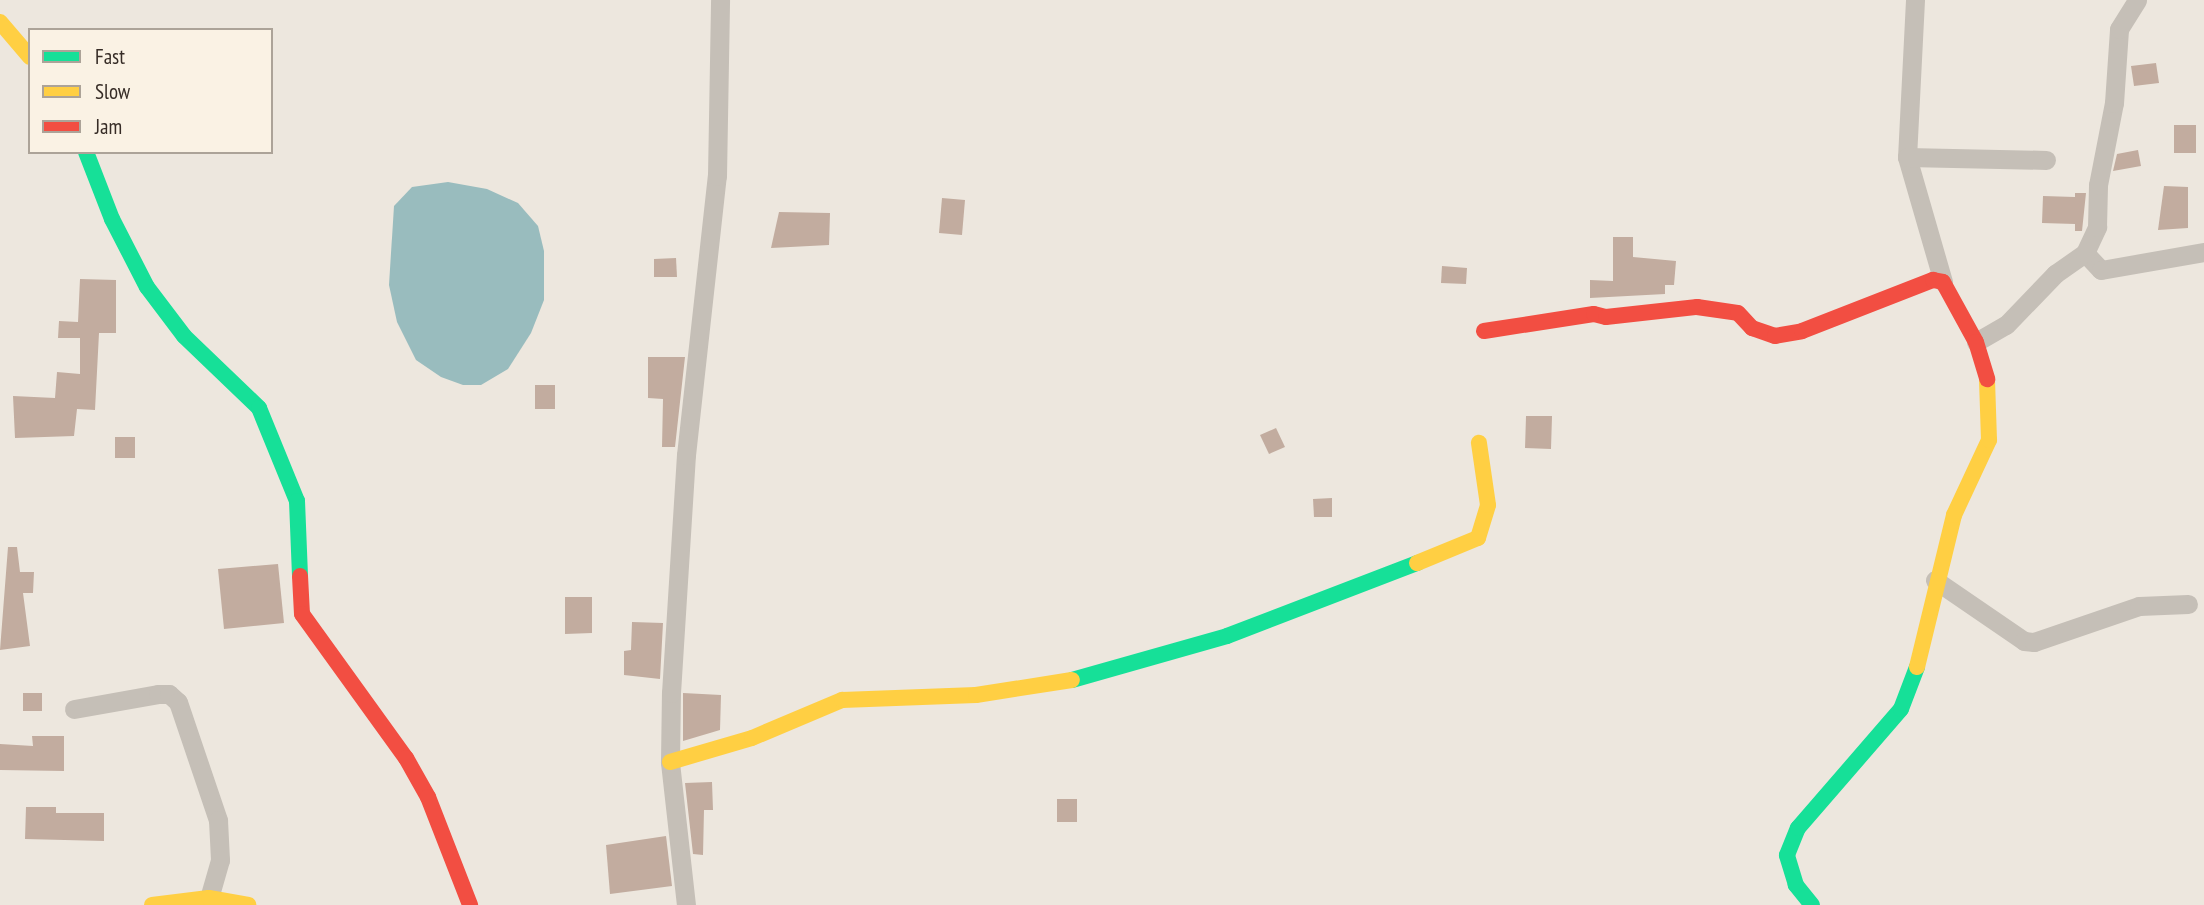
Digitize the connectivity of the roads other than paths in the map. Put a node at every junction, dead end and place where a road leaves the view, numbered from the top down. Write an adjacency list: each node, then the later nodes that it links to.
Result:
1 (720, 0): 18 (street)
2 (1915, 0): 7 (street)
3 (2137, 0): 10 (street)
4 (0, 22): 5 (street)
5 (28, 55)
6 (87, 154): 22 (street)
7 (1907, 157): 8 (street); 11 (street)
8 (2046, 159)
9 (2204, 252): 10 (street)
10 (2085, 253): 13 (street)
11 (1943, 282): 12 (street); 13 (street)
12 (1485, 331)
13 (1976, 342): 15 (street)
14 (1479, 443): 18 (street)
15 (1935, 580): 16 (street); 24 (street)
16 (2188, 604)
17 (74, 709): 19 (street)
18 (670, 762): 23 (street)
19 (209, 898): 20 (street); 21 (street)
20 (152, 905)
21 (248, 905)
22 (470, 905)
23 (686, 905)
24 (1812, 905)

